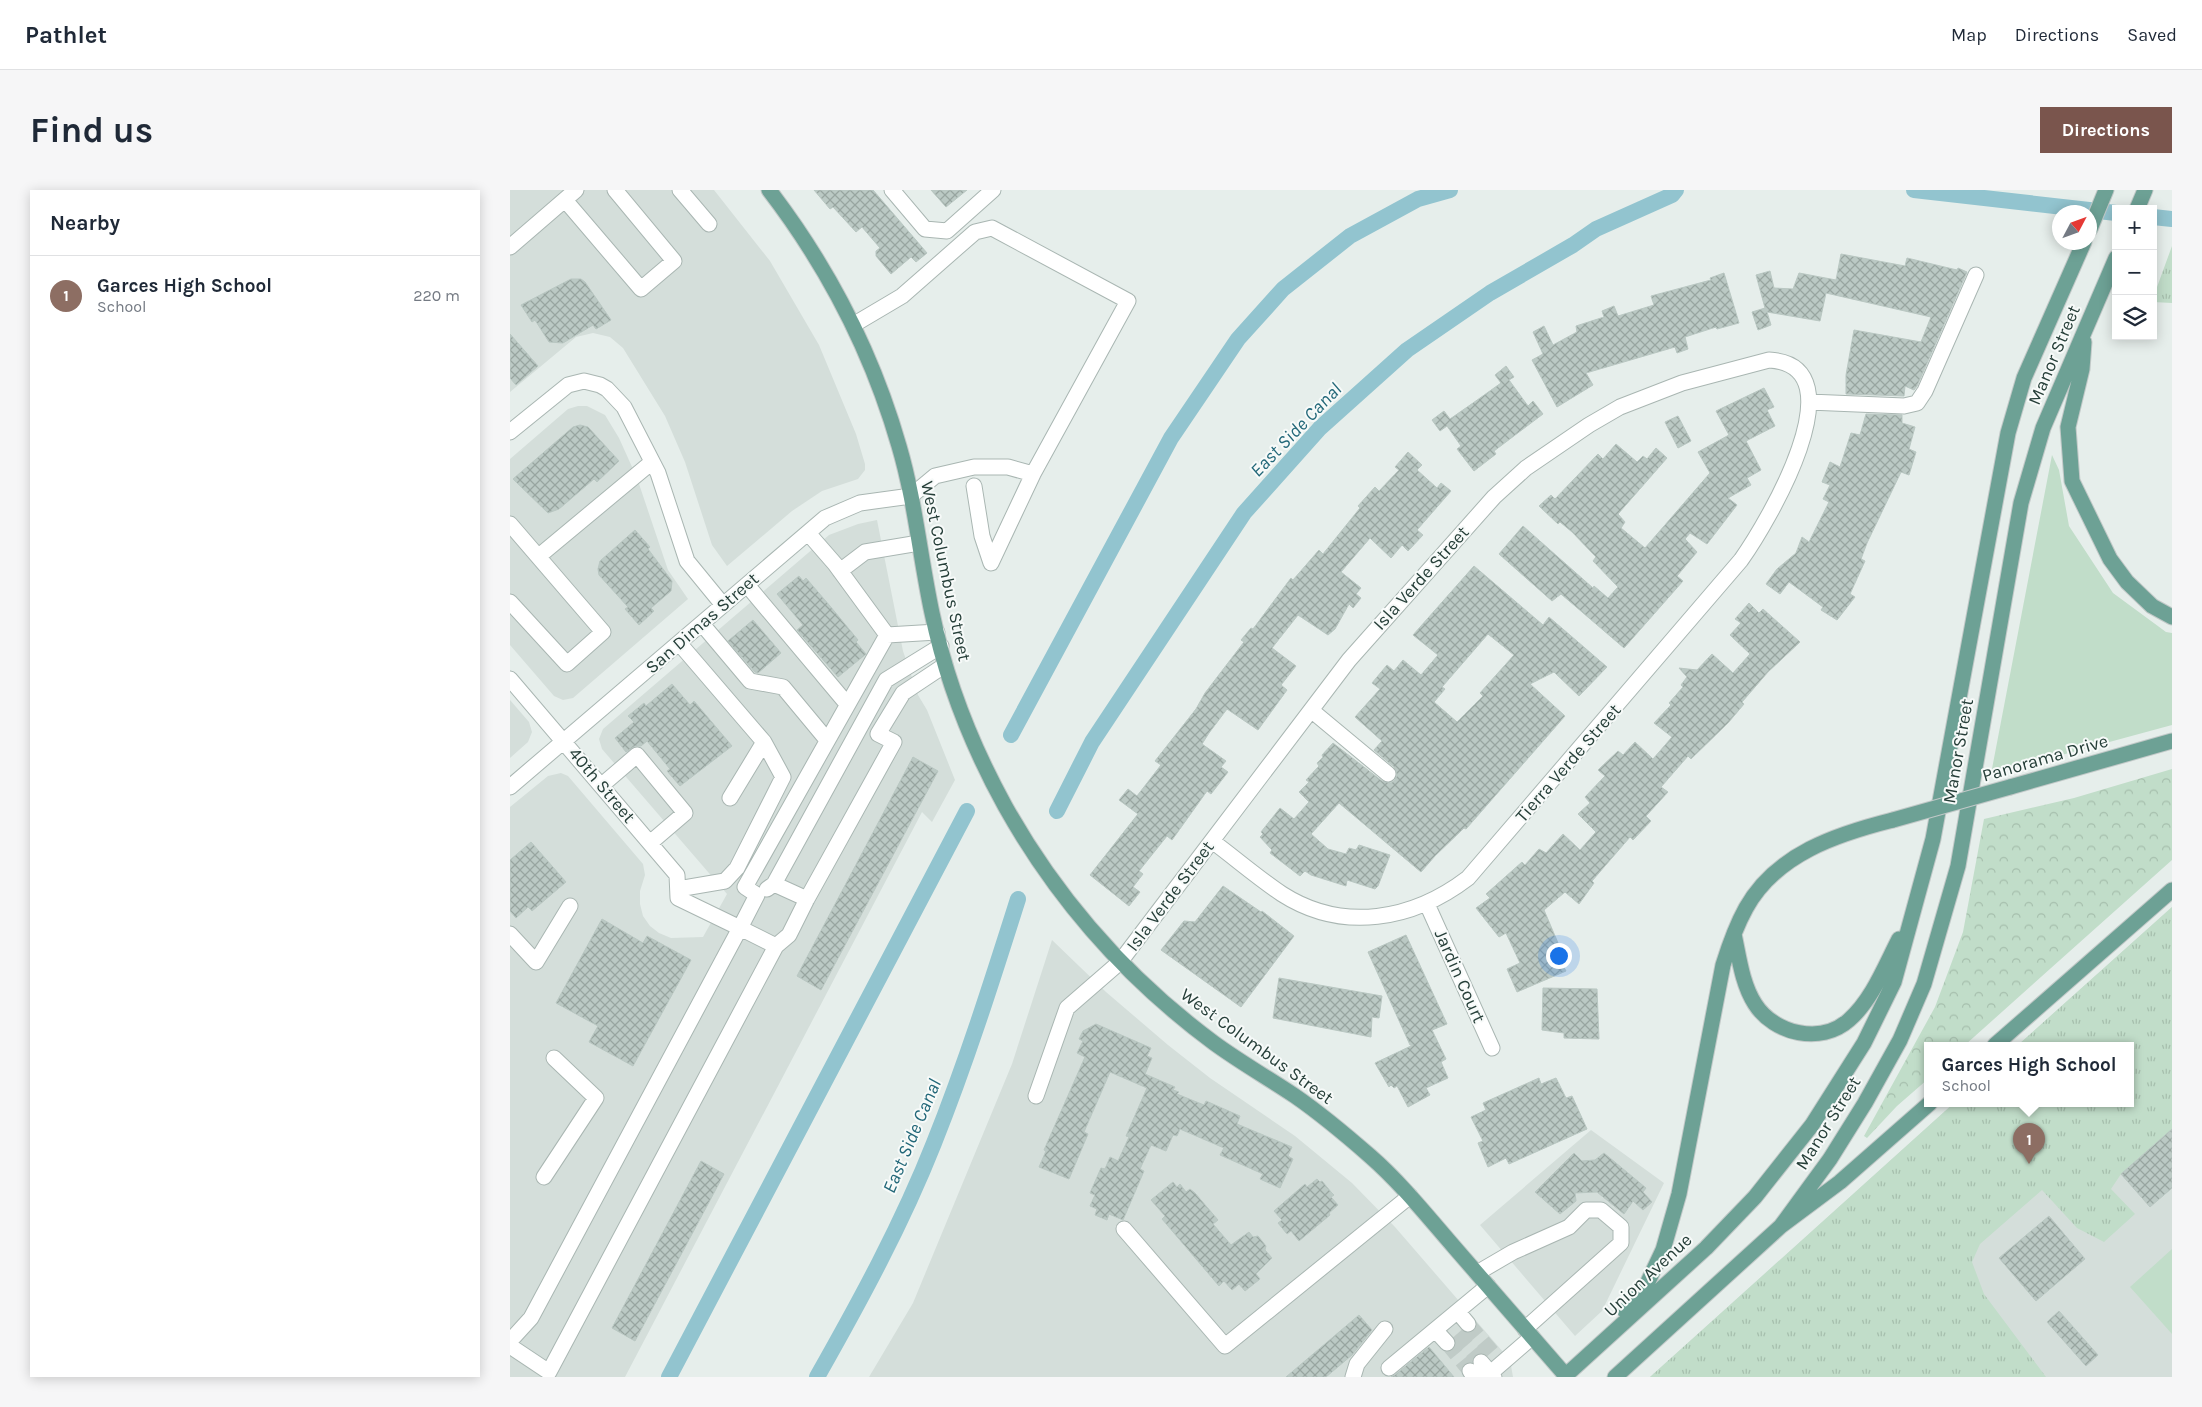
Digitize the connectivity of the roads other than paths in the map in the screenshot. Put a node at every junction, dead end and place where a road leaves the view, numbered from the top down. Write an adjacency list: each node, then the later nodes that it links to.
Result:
1 (615, 190): 7 (street)
2 (680, 190): 9 (street)
3 (769, 190): 14 (main road, West Columbus Street)
4 (892, 190): 5 (street)
5 (993, 190)
6 (2106, 190): 8 (main road)
7 (571, 195): 10 (street)
8 (2097, 212)
9 (709, 224)
10 (510, 247)
11 (2081, 250): 56 (main road, Manor Street)
12 (2112, 267): 15 (main road, Manor Street)
13 (1976, 275): 16 (street)
14 (853, 325): 19 (street); 21 (main road, West Columbus Street)
15 (2084, 331): 30 (main road); 70 (main road, Manor Street)
16 (1809, 402): 38 (street, Isla Verde Street); 54 (street, Tierra Verde Street)
17 (510, 432): 18 (street)
18 (652, 462): 25 (street); 29 (street)
19 (1033, 474): 20 (street); 21 (street)
20 (974, 486)
21 (911, 496): 23 (street, San Dimas Street); 24 (main road, West Columbus Street)
22 (510, 524): 25 (street)
23 (808, 533): 26 (street); 27 (street, San Dimas Street)
24 (919, 543): 26 (street); 33 (main road, West Columbus Street)
25 (539, 556): 28 (street)
26 (840, 570): 32 (street)
27 (747, 585): 29 (street, San Dimas Street); 37 (street)
28 (510, 602)
29 (723, 605): 31 (street, San Dimas Street)
30 (2172, 617)
31 (702, 624): 34 (street, San Dimas Street); 39 (street)
32 (887, 635): 33 (street); 37 (street)
33 (939, 639): 35 (main road, West Columbus Street); 49 (street)
34 (679, 643): 40 (street, San Dimas Street); 42 (street)
35 (946, 665): 53 (street); 61 (main road, West Columbus Street)
36 (510, 679): 40 (street, 40th Street)
37 (848, 704): 39 (street)
38 (1311, 710): 43 (street); 47 (street, Isla Verde Street)
39 (827, 740): 52 (street)
40 (564, 741): 44 (street, 40th Street); 45 (street, San Dimas Street)
41 (2172, 741): 58 (main road, Panorama Drive, bridge)
42 (764, 742): 46 (street); 51 (street)
43 (1388, 774)
44 (602, 785): 48 (street, 40th Street); 48 (street)
45 (510, 787)
46 (730, 798)
47 (1212, 841): 54 (street, Tierra Verde Street); 61 (street, Isla Verde Street)
48 (650, 843): 51 (street, 40th Street)
49 (774, 884): 52 (street); 53 (street)
50 (2172, 890): 62 (main road)
51 (678, 893): 57 (street)
52 (757, 895): 57 (street)
53 (808, 899): 60 (street)
54 (1427, 904): 63 (street, Jardin Court)
55 (570, 906): 59 (street)
56 (1914, 911): 58 (main road); 69 (main road, Manor Street)
57 (740, 928): 60 (street); 76 (street)
58 (1734, 933): 78 (main road, Panorama Drive)
59 (510, 934)
60 (776, 946): 77 (street)
61 (1120, 962): 65 (street, Isla Verde Street); 68 (main road, West Columbus Street)
62 (1999, 1042)
63 (1492, 1048)
64 (554, 1058): 67 (street)
65 (1036, 1096)
66 (1925, 1107): 70 (main road)
67 (544, 1177)
68 (1410, 1196): 71 (street); 72 (main road, West Columbus Street)
69 (1754, 1197): 78 (main road, Union Avenue)
70 (1781, 1226): 83 (main road)
71 (1124, 1229)
72 (1476, 1273): 73 (main road, West Columbus Street); 75 (street)
73 (1488, 1286): 75 (main road, West Columbus Street); 79 (street)
74 (1385, 1329): 81 (street)
75 (1529, 1333): 80 (street); 82 (main road, West Columbus Street)
76 (510, 1341)
77 (510, 1346)
78 (1591, 1353): 82 (main road, Union Avenue)
79 (1389, 1368)
80 (1487, 1369)
81 (1353, 1377)
82 (1566, 1377)
83 (1615, 1377)

